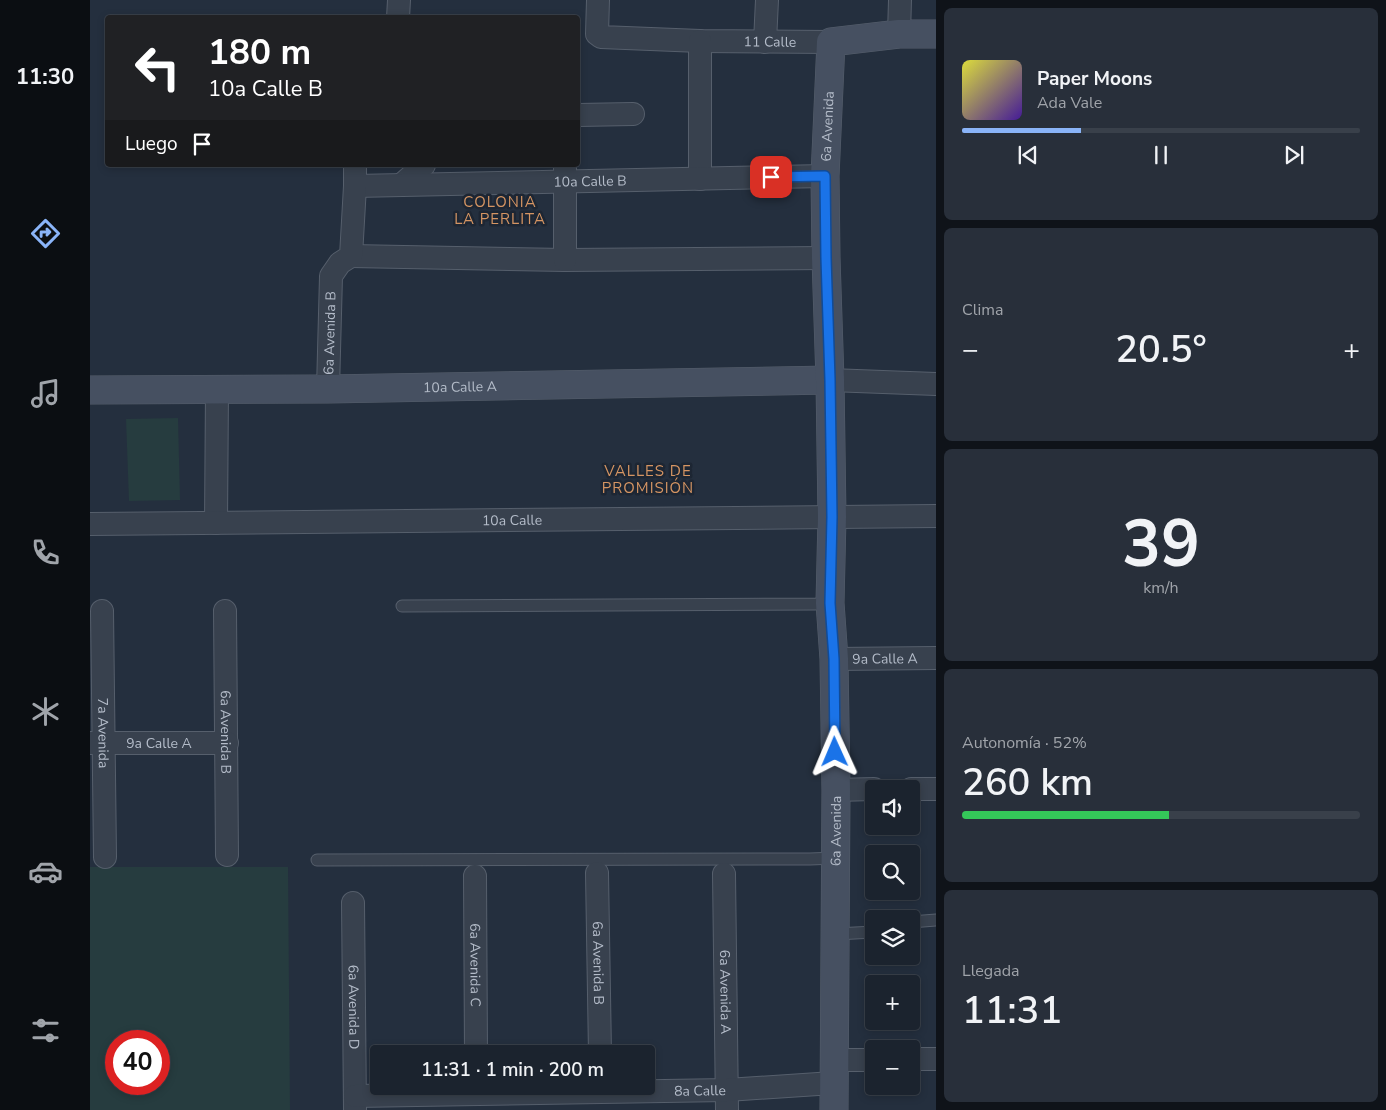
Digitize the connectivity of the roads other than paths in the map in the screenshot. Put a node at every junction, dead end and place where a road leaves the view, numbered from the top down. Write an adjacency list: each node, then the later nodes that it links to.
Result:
1 (399, 0): 5 (street)
2 (598, 0): 8 (street, 11 Calle)
3 (767, 0): 9 (street)
4 (900, 0): 6 (street)
5 (398, 15)
6 (898, 34): 7 (street, 11 Calle); 10 (street, 11 Calle)
7 (936, 34)
8 (700, 41): 9 (street, 11 Calle); 17 (street)
9 (765, 42): 10 (street, 11 Calle)
10 (831, 42): 16 (street, 6a Avenida)
11 (633, 114): 12 (street)
12 (580, 115)
13 (422, 167): 18 (street)
14 (565, 173): 17 (street, 10a Calle B); 18 (street, 10a Calle B); 21 (street)
15 (355, 175): 18 (street, 10a Calle B); 19 (street)
16 (825, 176): 17 (street, 10a Calle B); 20 (street, 6a Avenida)
17 (700, 179)
18 (401, 185)
19 (351, 256): 21 (street); 24 (street, 6a Avenida B)
20 (826, 258): 21 (street); 22 (street, 6a Avenida)
21 (565, 260)
22 (830, 380): 23 (street); 24 (street, 10a Calle A); 28 (street, 6a Avenida)
23 (936, 384)
24 (328, 389): 26 (street, 10a Calle A)
25 (90, 390): 26 (street, 10a Calle A)
26 (217, 390): 29 (street)
27 (936, 516): 28 (street, 10a Calle)
28 (832, 517): 29 (street, 10a Calle); 31 (street, 6a Avenida)
29 (216, 523): 30 (street, 10a Calle)
30 (90, 524)
31 (830, 603): 32 (lane); 36 (street, 6a Avenida)
32 (402, 606)
33 (226, 611): 38 (street, 6a Avenida B)
34 (102, 612): 37 (street, 7a Avenida)
35 (936, 658): 36 (street, 9a Calle A)
36 (834, 659): 42 (street, 6a Avenida)
37 (97, 743): 38 (street, 9a Calle A); 44 (street, 7a Avenida)
38 (227, 743): 43 (street, 6a Avenida B)
39 (865, 789): 42 (street)
40 (920, 789): 41 (street)
41 (936, 789)
42 (836, 790): 45 (street, 6a Avenida)
43 (227, 855)
44 (105, 856)
45 (835, 858): 46 (lane); 54 (street, 6a Avenida)
46 (317, 860)
47 (597, 873): 56 (street, 6a Avenida B)
48 (724, 874): 63 (street, 6a Avenida A)
49 (475, 876): 55 (street, 6a Avenida C)
50 (353, 904): 64 (street, 6a Avenida D)
51 (936, 920): 52 (lane)
52 (920, 921)
53 (865, 932): 54 (lane)
54 (835, 934): 60 (street, 6a Avenida)
55 (476, 1045)
56 (600, 1045)
57 (920, 1059): 58 (street)
58 (936, 1059)
59 (865, 1063): 60 (street, 8a Calle)
60 (833, 1072): 63 (street, 8a Calle); 65 (street, 6a Avenida)
61 (601, 1096): 62 (street, 8a Calle); 63 (street, 8a Calle)
62 (477, 1097): 64 (street, 8a Calle)
63 (727, 1100)
64 (355, 1103)
65 (834, 1110)

